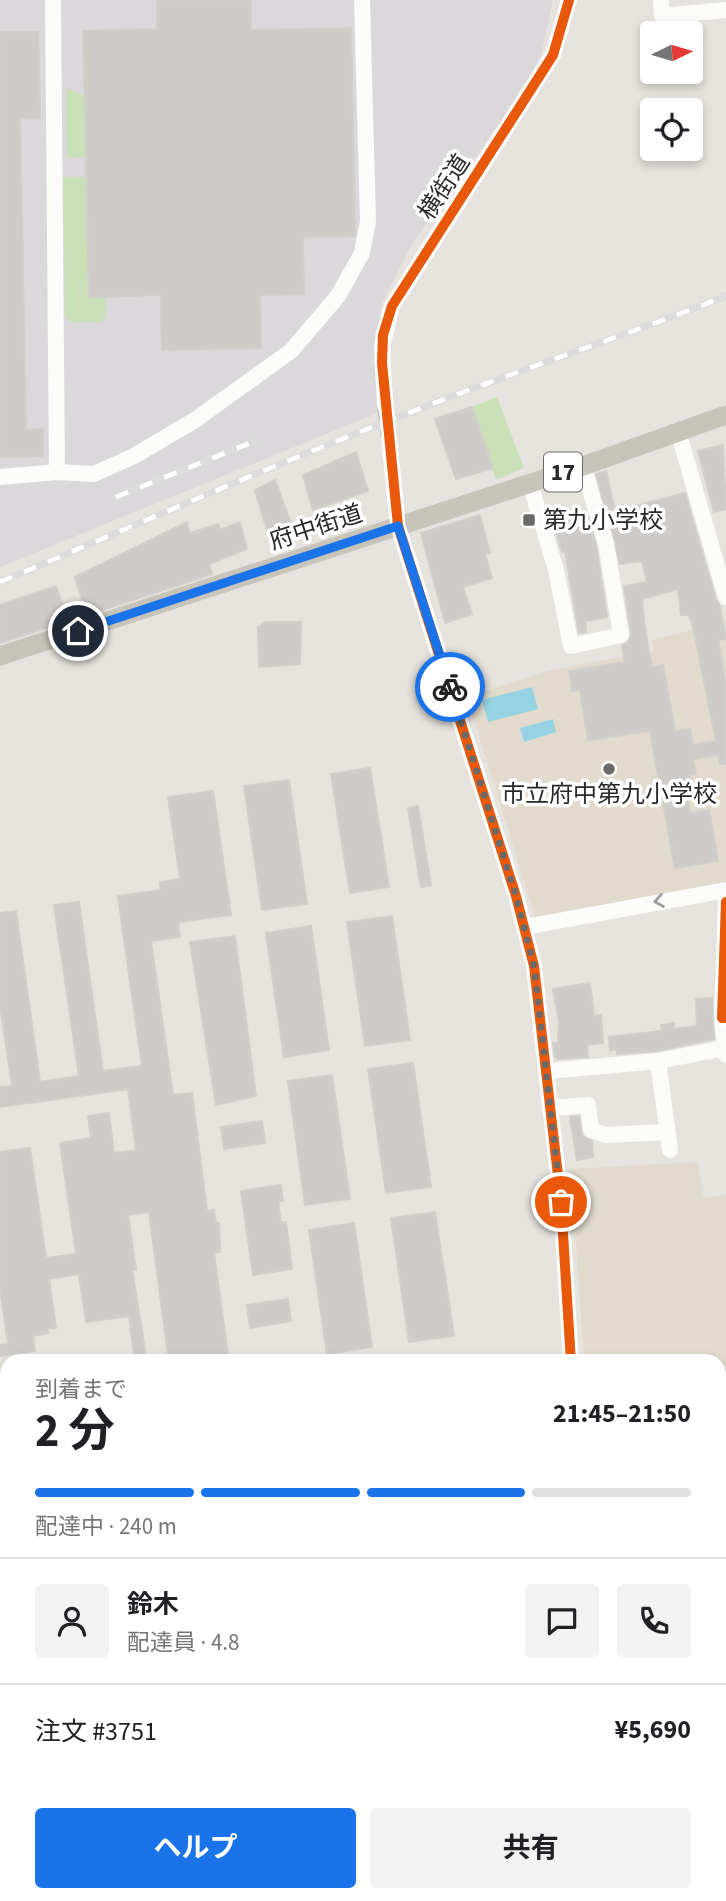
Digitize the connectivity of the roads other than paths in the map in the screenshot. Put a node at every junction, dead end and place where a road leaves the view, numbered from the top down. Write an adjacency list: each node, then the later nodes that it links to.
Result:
1 (53, 0): 11 (street)
2 (362, 0): 11 (street)
3 (569, 0): 6 (street, 横街道)
4 (661, 8): 5 (street)
5 (726, 10)
6 (385, 405)
7 (726, 415): 8 (main road, 府中街道 / 17)
8 (678, 431): 10 (main road, 府中街道 / 17); 15 (street)
9 (389, 438): 14 (street)
10 (583, 466): 13 (main road, 府中街道 / 17); 13 (street)
11 (57, 472): 12 (street)
12 (0, 477)
13 (530, 483): 14 (main road, 府中街道 / 17)
14 (398, 526): 17 (main road, 府中街道 / 17); 20 (street)
15 (722, 561): 16 (street)
16 (726, 597)
17 (0, 656)
18 (726, 890): 20 (street, one-way to 20)
19 (726, 902): 21 (street)
20 (525, 927): 24 (street)
21 (724, 1018): 22 (street)
22 (726, 1051): 23 (street)
23 (658, 1061): 24 (street); 26 (street)
24 (548, 1071): 25 (street)
25 (551, 1108): 26 (street); 28 (street)
26 (668, 1132): 27 (street)
27 (670, 1150)
28 (571, 1354)

